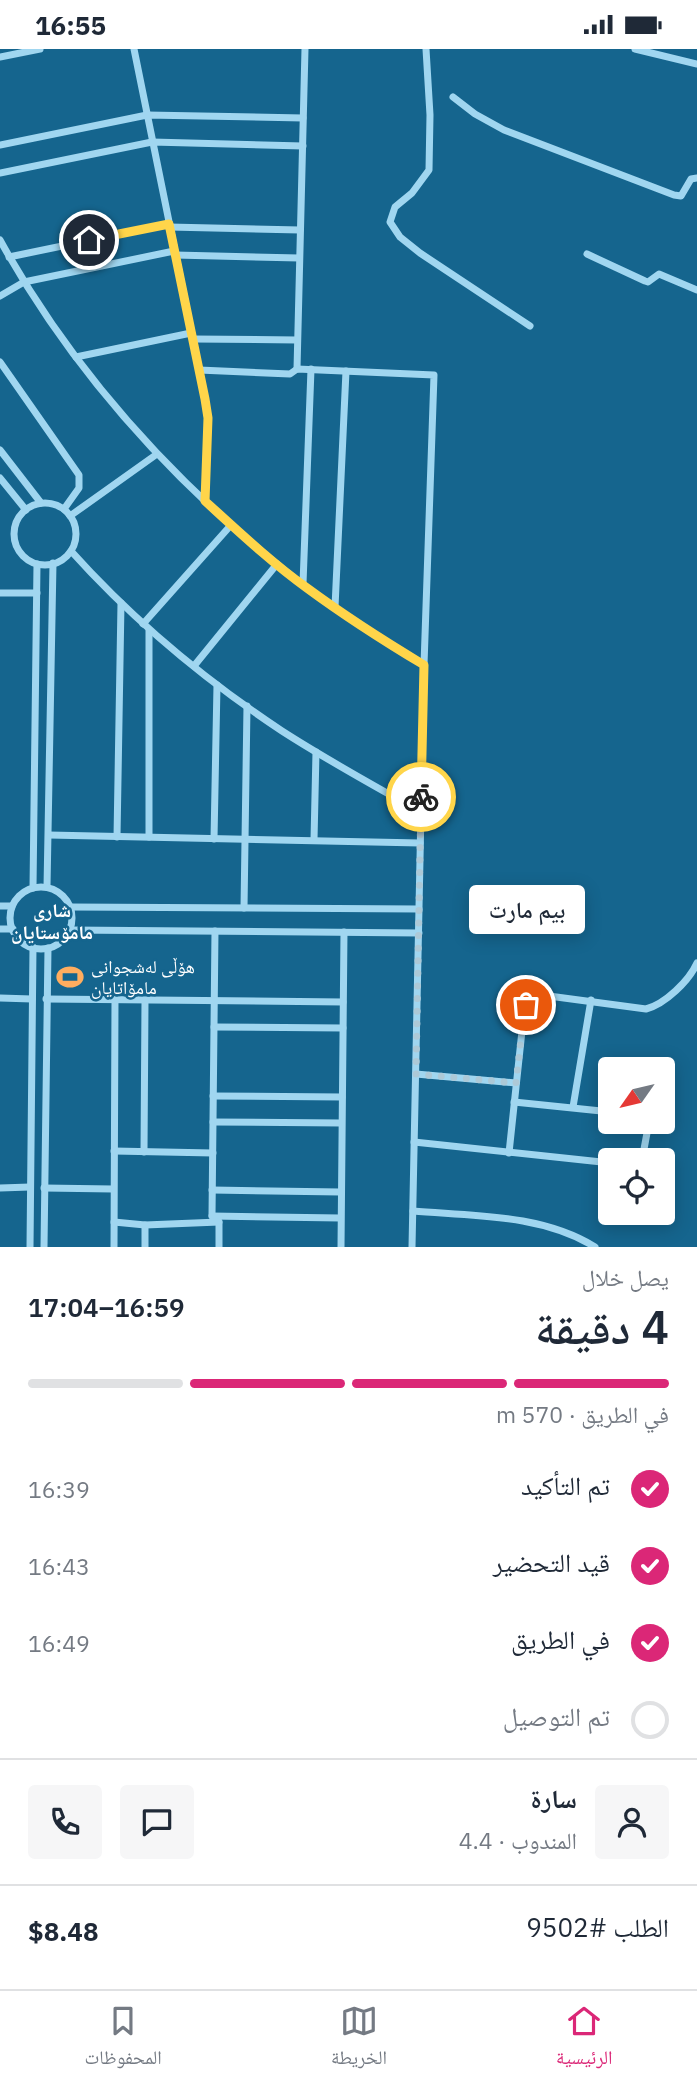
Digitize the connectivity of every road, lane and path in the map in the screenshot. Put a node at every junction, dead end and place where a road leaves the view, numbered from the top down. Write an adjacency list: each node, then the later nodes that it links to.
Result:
1 (40, 49): 6 (street)
2 (134, 49): 9 (street)
3 (305, 49): 10 (street)
4 (426, 49): 26 (street)
5 (635, 49): 7 (street)
6 (0, 57)
7 (697, 64)
8 (453, 97): 15 (street)
9 (147, 115): 10 (street); 11 (street); 12 (street)
10 (303, 118): 13 (street)
11 (152, 142): 13 (street); 14 (street); 16 (street)
12 (0, 145)
13 (303, 146): 17 (street)
14 (0, 173)
15 (697, 178)
16 (169, 225): 17 (street); 19 (street); 21 (street)
17 (300, 230): 22 (street)
18 (0, 240): 21 (street)
19 (175, 253): 22 (street); 23 (street); 27 (street)
20 (587, 254): 24 (street)
21 (9, 257): 23 (street)
22 (299, 258): 28 (street)
23 (24, 282): 25 (street); 29 (street)
24 (697, 291)
25 (0, 296)
26 (530, 326)
27 (192, 336): 28 (street); 29 (street); 33 (street)
28 (297, 340): 31 (street)
29 (76, 357): 36 (street)
30 (0, 362): 40 (street)
31 (297, 369): 32 (street); 33 (street)
32 (312, 369): 34 (street); 48 (street)
33 (199, 370): 38 (street)
34 (346, 371): 52 (street); 54 (street)
35 (0, 450): 39 (street)
36 (157, 454): 38 (street); 42 (street)
37 (0, 478): 41 (street)
38 (205, 501): 43 (street)
39 (41, 503): 40 (street); 41 (street)
40 (64, 509): 42 (street)
41 (26, 510): 45 (street)
42 (70, 516): 44 (street)
43 (232, 525): 47 (street); 53 (street)
44 (71, 551): 46 (street); 51 (street)
45 (37, 563): 46 (street); 50 (street)
46 (53, 563): 60 (street)
47 (277, 564): 48 (street); 55 (street)
48 (303, 584): 52 (street)
49 (0, 593): 50 (street)
50 (37, 593): 68 (street)
51 (121, 602): 53 (street); 61 (street)
52 (335, 607): 54 (street)
53 (146, 627): 55 (street); 62 (street)
54 (424, 665): 59 (street)
55 (194, 666): 56 (street)
56 (217, 685): 57 (street); 63 (street)
57 (247, 706): 58 (street); 64 (street)
58 (316, 752): 59 (street); 65 (street)
59 (421, 812): 66 (street)
60 (49, 835): 61 (street); 67 (street)
61 (117, 837): 62 (street)
62 (149, 837): 63 (street)
63 (214, 838): 64 (street)
64 (245, 839): 65 (street); 72 (street)
65 (314, 841): 66 (street)
66 (420, 843): 73 (street)
67 (47, 887): 68 (street); 71 (street)
68 (33, 888): 70 (street)
69 (0, 906): 70 (street)
70 (12, 906): 75 (street)
71 (70, 907): 72 (street); 76 (street)
72 (244, 908): 73 (street)
73 (419, 909): 79 (street)
74 (0, 929): 75 (street)
75 (13, 929): 80 (street)
76 (69, 930): 77 (street); 81 (street)
77 (215, 931): 78 (street); 89 (street)
78 (344, 932): 79 (street); 90 (street)
79 (419, 933): 93 (street)
80 (33, 947): 81 (street); 84 (street)
81 (48, 948): 85 (street)
82 (697, 963): 87 (street)
83 (0, 998): 84 (street)
84 (32, 999): 107 (street)
85 (46, 999): 86 (street); 108 (street)
86 (115, 1000): 88 (street); 103 (street)
87 (591, 1000): 94 (street); 98 (street)
88 (145, 1001): 89 (street); 104 (street)
89 (214, 1002): 90 (street); 91 (street)
90 (343, 1002): 92 (street)
91 (214, 1027): 92 (street); 95 (street)
92 (343, 1028): 96 (street)
93 (416, 1074): 94 (street); 102 (street)
94 (516, 1083): 97 (street)
95 (213, 1096): 96 (street); 100 (street)
96 (342, 1097): 101 (street)
97 (514, 1102): 98 (street); 106 (street)
98 (573, 1107): 99 (street)
99 (598, 1110)
100 (213, 1122): 101 (street); 105 (street)
101 (341, 1123): 115 (street)
102 (414, 1142): 106 (street); 116 (street)
103 (114, 1151): 104 (street); 113 (street)
104 (144, 1152): 105 (street)
105 (213, 1153): 114 (street)
106 (509, 1153): 109 (street)
107 (30, 1157): 108 (street); 110 (street)
108 (44, 1158): 112 (street)
109 (598, 1162)
110 (30, 1187): 111 (street); 122 (street)
111 (0, 1188)
112 (44, 1188): 113 (street); 123 (street)
113 (113, 1189): 119 (street)
114 (212, 1190): 115 (street); 117 (street)
115 (340, 1192): 118 (street)
116 (413, 1211): 128 (street); 129 (street)
117 (212, 1216): 118 (street); 120 (street)
118 (340, 1218): 127 (street)
119 (114, 1222): 121 (street); 124 (street)
120 (219, 1222): 121 (street); 126 (street)
121 (145, 1226): 125 (street)
122 (30, 1247)
123 (44, 1247)
124 (114, 1247)
125 (145, 1247)
126 (219, 1247)
127 (341, 1247)
128 (412, 1247)
129 (594, 1247)

